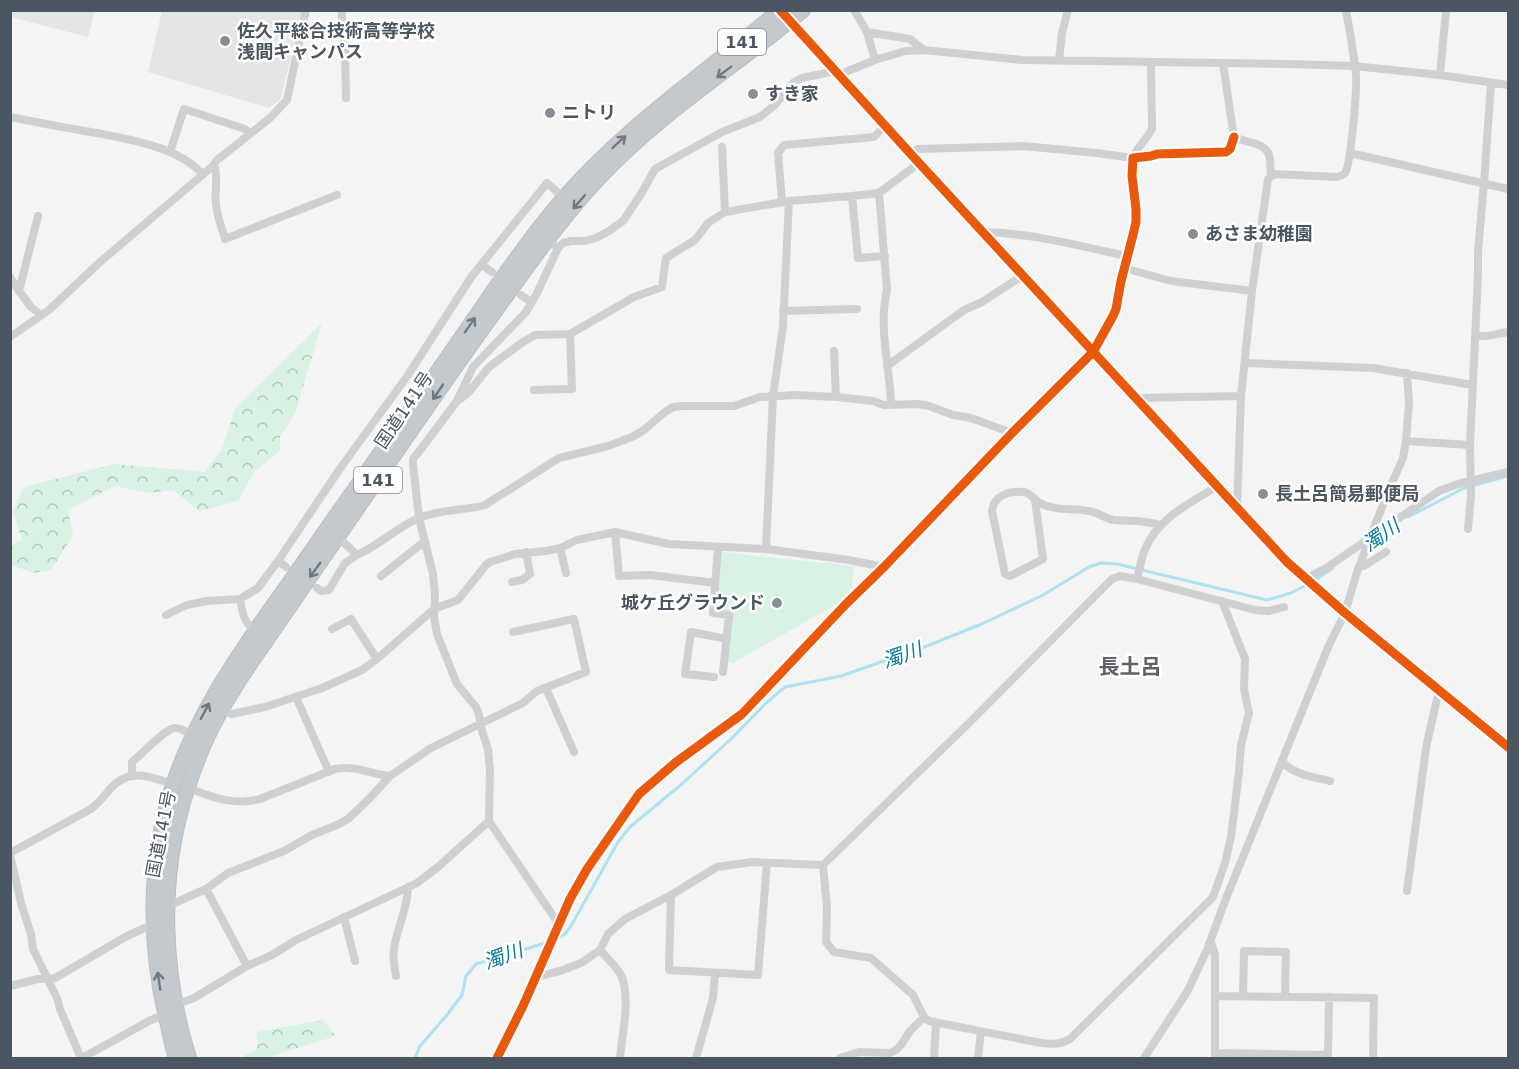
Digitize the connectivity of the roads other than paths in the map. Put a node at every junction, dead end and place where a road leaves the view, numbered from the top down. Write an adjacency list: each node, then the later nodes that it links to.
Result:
1 (306, 10): 24 (street)
2 (341, 10): 21 (street)
3 (803, 10): 9 (highway, 国道141号 / 141)
4 (854, 10): 10 (street)
5 (1068, 10): 13 (street)
6 (1346, 10): 16 (street)
7 (1446, 10): 18 (street)
8 (780, 11): 9 (street); 40 (highway, 国道141号 / 141, one-way to 8)
9 (790, 21): 17 (street); 45 (highway, 国道141号 / 141, one-way to 45)
10 (867, 32): 11 (street); 12 (street)
11 (924, 50): 12 (street); 13 (street)
12 (875, 60): 17 (street)
13 (1059, 60): 14 (street)
14 (1151, 63): 15 (street); 30 (street)
15 (1223, 63): 16 (street); 25 (street)
16 (1354, 66): 18 (street); 28 (street)
17 (837, 73): 23 (street); 45 (street)
18 (1440, 75): 19 (street)
19 (1491, 83): 20 (street); 35 (street)
20 (1509, 85)
21 (346, 98)
22 (10, 117): 27 (street)
23 (885, 126): 29 (street); 41 (street)
24 (249, 133): 27 (street); 32 (street)
25 (1234, 137): 30 (street); 34 (street)
26 (722, 147): 42 (street)
27 (170, 152): 33 (street)
28 (1350, 153): 34 (street); 35 (street)
29 (910, 154): 30 (street); 31 (street)
30 (1133, 158): 47 (street)
31 (919, 163): 37 (street); 44 (street)
32 (214, 165): 33 (street); 38 (street)
33 (203, 175): 60 (street)
34 (1271, 175): 54 (street)
35 (1484, 183): 36 (street); 64 (street)
36 (1509, 189)
37 (879, 193): 39 (street); 46 (street)
38 (337, 195)
39 (852, 196): 41 (street); 46 (street)
40 (564, 198): 48 (street); 120 (highway, 国道141号 / 141, one-way to 40)
41 (786, 201): 42 (street); 59 (street)
42 (725, 212): 63 (street)
43 (38, 216): 53 (street)
44 (983, 232): 47 (street); 51 (street)
45 (552, 244): 56 (street); 68 (highway, 国道141号 / 141)
46 (885, 256): 70 (street)
47 (1127, 256): 49 (street)
48 (482, 265): 50 (street); 102 (street)
49 (1124, 268): 54 (street); 67 (street)
50 (492, 272)
51 (1022, 276): 67 (street); 70 (street)
52 (10, 278): 53 (street)
53 (19, 291): 60 (street)
54 (1252, 291): 69 (street)
55 (521, 295): 56 (street)
56 (531, 302): 71 (street)
57 (857, 309): 58 (street)
58 (832, 310): 59 (street); 61 (street)
59 (783, 311): 75 (street)
60 (41, 315): 65 (street)
61 (832, 320)
62 (1509, 332): 64 (street)
63 (570, 334): 74 (street); 78 (street)
64 (1476, 336): 73 (street)
65 (10, 337)
66 (834, 351): 77 (street)
67 (1093, 352): 79 (street); 81 (street)
68 (461, 358): 71 (street); 93 (highway, 国道141号 / 141, one-way to 93)
69 (1245, 363): 72 (street); 76 (street)
70 (887, 366): 80 (street)
71 (473, 367): 78 (street)
72 (1407, 373): 73 (street); 82 (street)
73 (1473, 385): 83 (street)
74 (534, 390)
75 (773, 396): 77 (street); 89 (street); 98 (street)
76 (1241, 396): 79 (street); 88 (street)
77 (836, 397): 80 (street)
78 (457, 400): 89 (street)
79 (1136, 400): 86 (street)
80 (891, 405): 81 (street)
81 (1012, 434): 105 (street)
82 (1406, 441): 83 (street); 94 (street)
83 (1470, 445): 85 (street)
84 (1509, 472): 85 (street)
85 (1471, 482): 91 (street); 94 (street)
86 (1216, 487): 88 (street); 90 (street)
87 (1035, 500): 87 (street); 90 (street)
88 (1238, 510): 109 (street)
89 (419, 518): 95 (street); 101 (street)
90 (1160, 525): 108 (street)
91 (1468, 529)
92 (615, 532): 96 (street); 97 (street); 111 (street)
93 (338, 537): 101 (street); 129 (highway, 国道141号 / 141, one-way to 129)
94 (1371, 538): 103 (street); 109 (street)
95 (425, 541): 107 (street); 116 (street)
96 (718, 547): 98 (street); 111 (street)
97 (560, 548): 99 (street); 106 (street)
98 (766, 549): 105 (street)
99 (526, 552): 110 (street); 116 (street)
100 (1386, 552): 103 (street)
101 (357, 555): 112 (street)
102 (278, 561): 104 (street); 113 (street)
103 (1361, 562): 117 (street)
104 (286, 567)
105 (884, 567): 153 (street)
106 (566, 573)
107 (381, 576)
108 (1138, 578): 114 (street); 144 (street)
109 (1306, 580): 117 (street)
110 (512, 582)
111 (715, 583): 122 (street)
112 (316, 588)
113 (240, 599): 118 (street); 120 (street)
114 (1222, 601): 115 (street); 149 (street)
115 (1284, 607)
116 (434, 609): 123 (street); 130 (street)
117 (1345, 613): 127 (street); 134 (street)
118 (166, 615)
119 (332, 629): 123 (street)
120 (255, 631): 131 (highway, 国道141号 / 141, one-way to 120)
121 (513, 632): 126 (street)
122 (727, 639): 124 (street); 125 (street)
123 (377, 659): 128 (street)
124 (723, 672)
125 (714, 677)
126 (546, 688): 130 (street); 133 (street)
127 (1439, 690): 132 (street); 147 (street)
128 (296, 697): 129 (street); 135 (street)
129 (221, 710): 140 (highway, 国道141号 / 141)
130 (480, 724): 137 (street); 141 (street)
131 (192, 735): 136 (street); 139 (highway, 国道141号 / 141)
132 (1509, 747)
133 (574, 752)
134 (1282, 761): 138 (street); 150 (street)
135 (329, 772): 137 (street); 140 (street)
136 (132, 776): 139 (street); 142 (street)
137 (390, 776): 146 (street)
138 (1329, 781)
139 (173, 784): 154 (highway, 国道141号 / 141)
140 (188, 788): 151 (highway, 国道141号 / 141)
141 (489, 821): 145 (street); 153 (street)
142 (10, 854): 162 (street)
143 (767, 863): 144 (street); 148 (street); 159 (street)
144 (823, 865): 169 (street)
145 (408, 887): 152 (street); 160 (street)
146 (206, 889): 151 (street); 158 (street)
147 (1407, 891)
148 (672, 895): 156 (street); 159 (street)
149 (1213, 897): 150 (street); 171 (street)
150 (1225, 901): 155 (street)
151 (168, 906): 168 (highway, 国道141号 / 141)
152 (344, 917): 157 (street); 158 (street)
153 (558, 923): 161 (street)
154 (153, 926): 162 (street); 168 (highway, 国道141号 / 141, one-way to 154)
155 (1211, 942): 164 (street); 183 (street)
156 (600, 950): 161 (street); 178 (street)
157 (355, 961)
158 (247, 966): 168 (street)
159 (715, 973): 179 (street)
160 (396, 976)
161 (535, 977): 177 (street)
162 (47, 979): 163 (street); 174 (street)
163 (10, 986)
164 (1215, 996): 165 (street); 172 (street)
165 (1243, 996): 166 (street); 166 (street)
166 (1285, 996): 167 (street)
167 (1329, 997): 173 (street); 184 (street)
168 (170, 1009): 174 (street); 175 (highway, 国道141号 / 141); 176 (highway, 国道141号 / 141)
169 (924, 1017): 170 (street); 180 (street)
170 (936, 1023): 171 (street); 181 (street)
171 (981, 1031): 182 (street)
172 (1215, 1056): 173 (street)
173 (1328, 1057)
174 (82, 1059)
175 (176, 1059)
176 (189, 1059)
177 (498, 1059)
178 (620, 1059)
179 (696, 1059)
180 (840, 1059)
181 (934, 1059)
182 (978, 1059)
183 (1144, 1059)
184 (1373, 1059)

